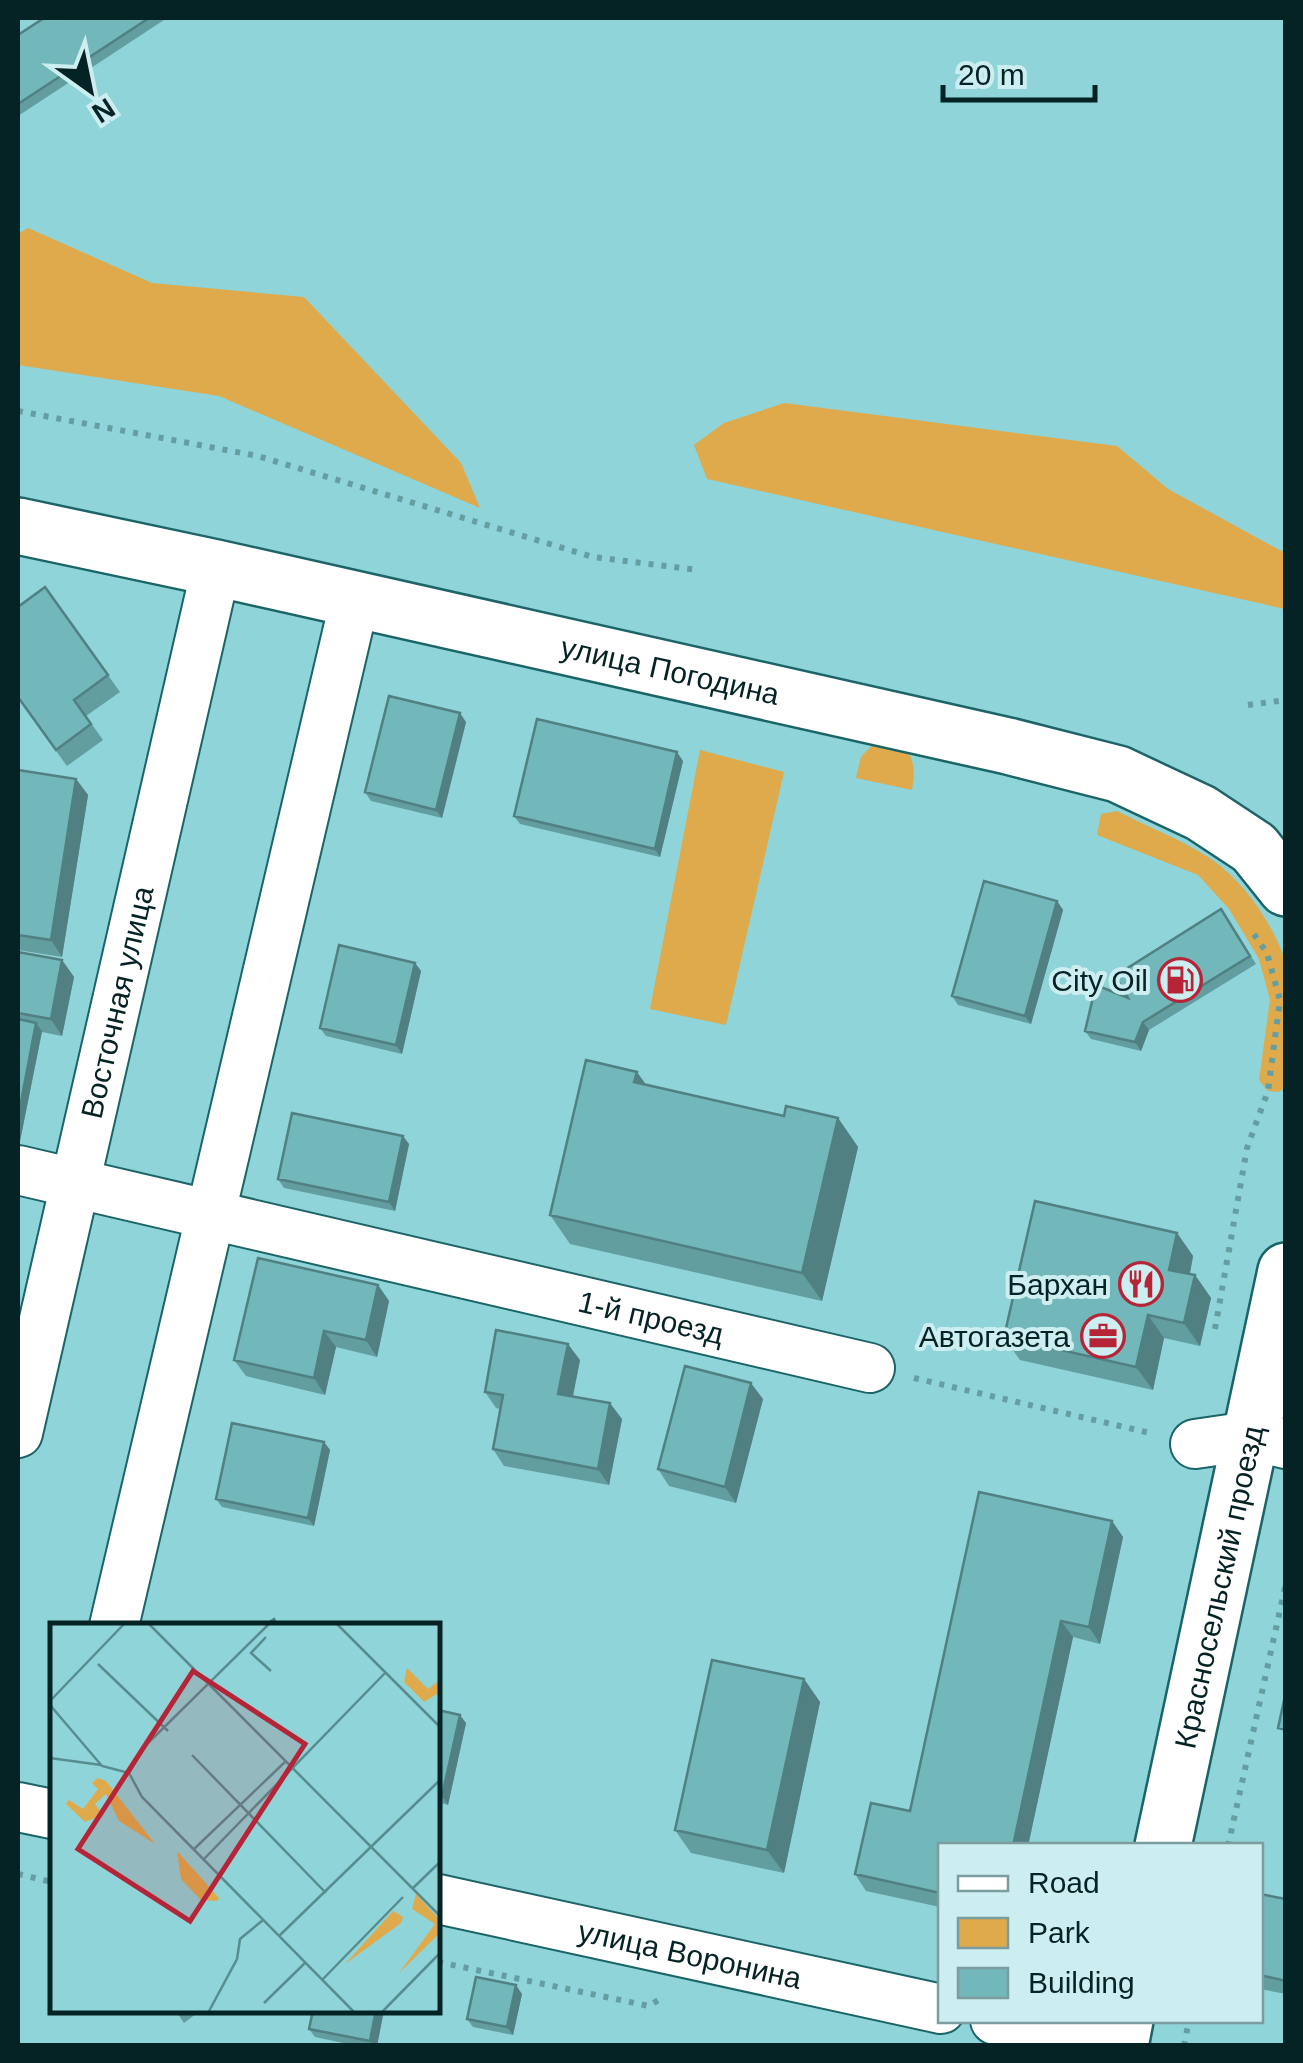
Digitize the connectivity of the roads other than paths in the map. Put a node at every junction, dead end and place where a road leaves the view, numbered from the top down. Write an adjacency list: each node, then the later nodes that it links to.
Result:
1 (18, 526): 2 (street, улица Погодина)
2 (216, 568): 3 (street, улица Погодина); 6 (street, Восточная улица)
3 (355, 599): 4 (street, улица Погодина); 7 (street)
4 (1266, 904)
5 (18, 1170): 6 (street, 1-й проезд)
6 (73, 1182): 7 (street, 1-й проезд); 10 (street, Восточная улица)
7 (211, 1214): 9 (street, 1-й проезд); 13 (street)
8 (1286, 1271): 11 (street, Красносельский проезд)
9 (870, 1368)
10 (18, 1434)
11 (1268, 1440): 12 (street); 16 (street, Красносельский проезд)
12 (1195, 1444)
13 (115, 1623)
14 (18, 1806): 15 (street)
15 (50, 1814)
16 (1163, 1843)
17 (440, 1898): 18 (street, улица Воронина)
18 (938, 2008)
19 (1008, 2023): 20 (street)
20 (1108, 2046)

